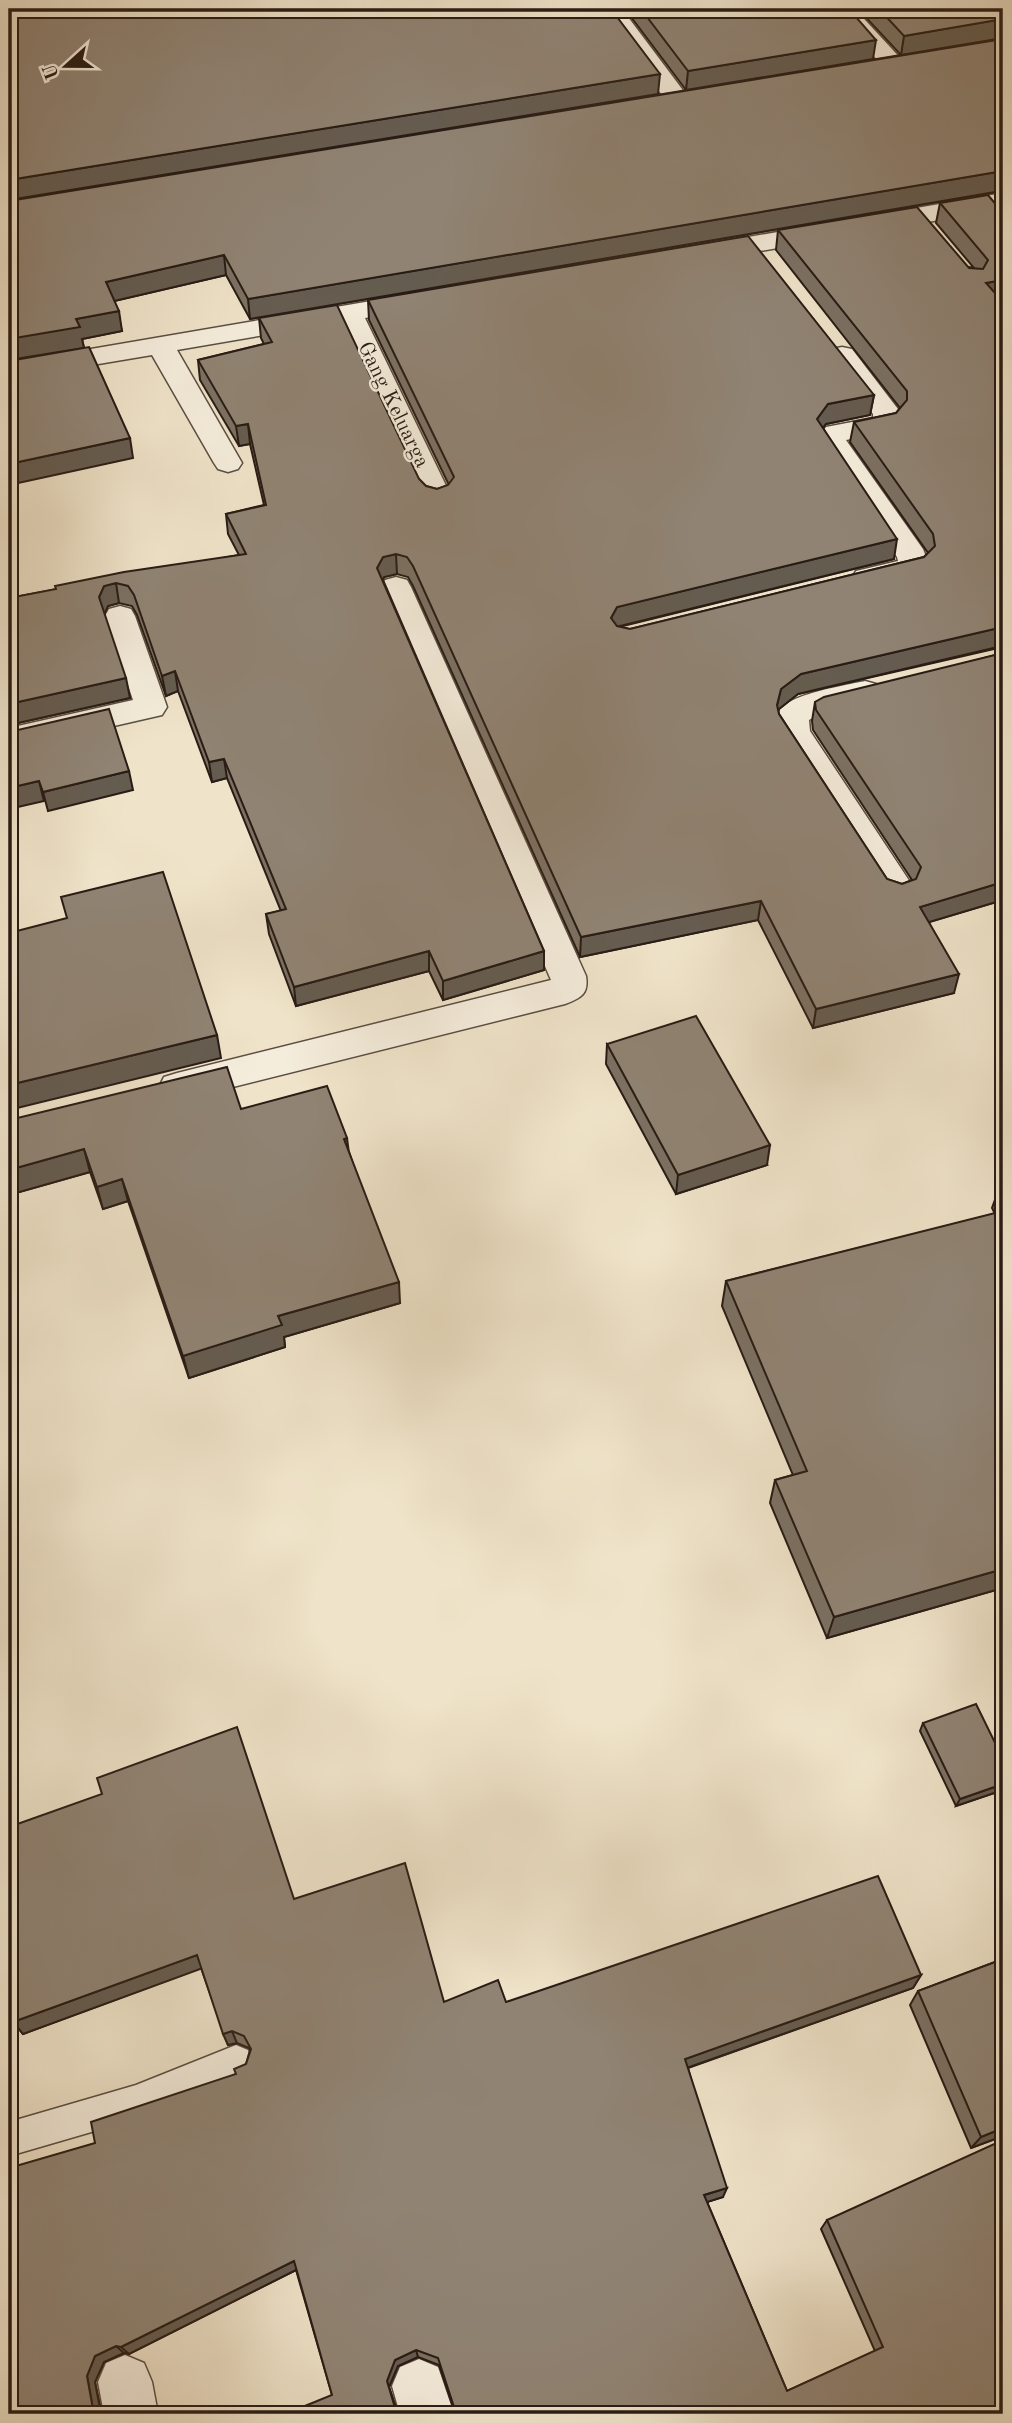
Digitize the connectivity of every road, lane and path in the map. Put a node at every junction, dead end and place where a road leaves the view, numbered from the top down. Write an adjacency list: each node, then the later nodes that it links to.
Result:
1 (610, 9): 7 (street)
2 (843, 9): 4 (street)
3 (922, 62): 4 (street)
4 (895, 66): 5 (street)
5 (868, 70)
6 (706, 97): 7 (street)
7 (679, 101): 8 (street)
8 (653, 105)
9 (1003, 201): 10 (street)
10 (673, 258)
11 (444, 297): 12 (street)
12 (349, 313): 14 (street); 17 (street, Gang Keluarga)
13 (829, 339): 18 (street)
14 (160, 345): 15 (street); 16 (street)
15 (9, 371)
16 (228, 463)
17 (438, 498)
18 (842, 584)
19 (397, 587): 24 (street)
20 (120, 616): 22 (street)
21 (888, 687): 23 (street)
22 (9, 739)
23 (897, 888)
24 (145, 1095)
25 (236, 2062): 26 (lane)
26 (9, 2139)

